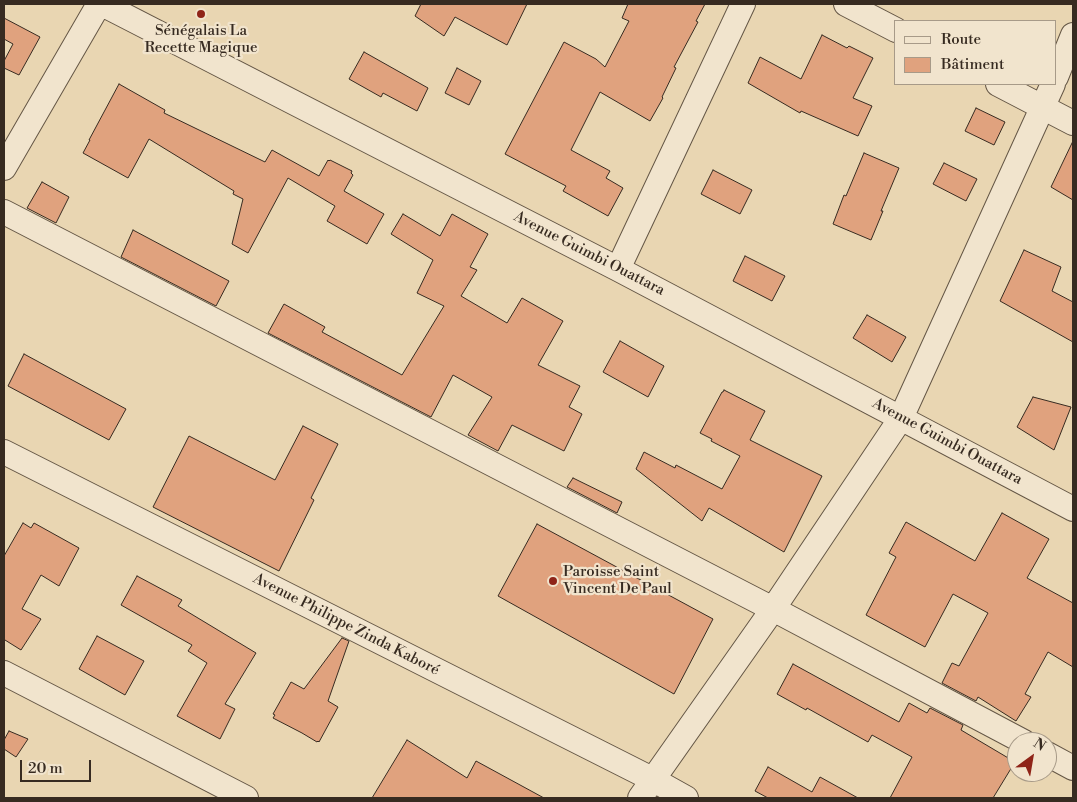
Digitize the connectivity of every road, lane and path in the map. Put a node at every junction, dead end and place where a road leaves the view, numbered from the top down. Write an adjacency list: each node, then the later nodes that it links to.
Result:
1 (100, 4): 11 (street); 13 (street, Avenue Guimbi Ouattara)
2 (743, 4): 13 (street)
3 (846, 4): 4 (street)
4 (894, 29)
5 (1073, 35): 6 (street)
6 (1057, 75)
7 (1000, 85): 9 (street)
8 (1053, 85): 9 (street)
9 (1043, 108): 10 (street); 14 (street)
10 (1073, 123)
11 (4, 168)
12 (4, 212): 17 (street)
13 (618, 268): 14 (street, Avenue Guimbi Ouattara)
14 (901, 418): 16 (street, Avenue Guimbi Ouattara); 17 (street)
15 (4, 452): 22 (street, Avenue Philippe Zinda Kaboré)
16 (1073, 509)
17 (773, 609): 19 (street); 22 (street)
18 (4, 673): 23 (street)
19 (1007, 733)
20 (1057, 759): 21 (street)
21 (1073, 768)
22 (646, 789): 24 (street, Avenue Philippe Zinda Kaboré)
23 (246, 798)
24 (686, 798)

